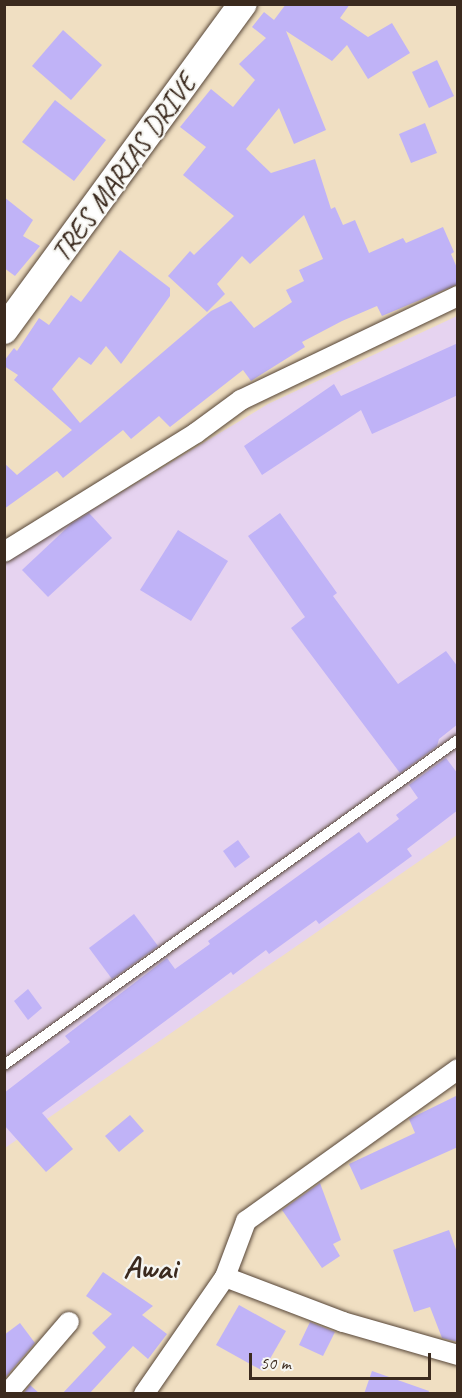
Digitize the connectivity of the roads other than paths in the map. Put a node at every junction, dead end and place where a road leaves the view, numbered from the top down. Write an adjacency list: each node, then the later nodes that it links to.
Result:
1 (243, 4): 3 (main road, TRES MARIAS DRIVE)
2 (458, 296): 4 (street)
3 (4, 330)
4 (4, 552)
5 (458, 740): 6 (lane)
6 (4, 1065)
7 (458, 1069): 8 (street)
8 (225, 1277): 10 (street); 12 (street)
9 (69, 1322): 11 (street)
10 (458, 1355)
11 (7, 1394)
12 (144, 1394)

